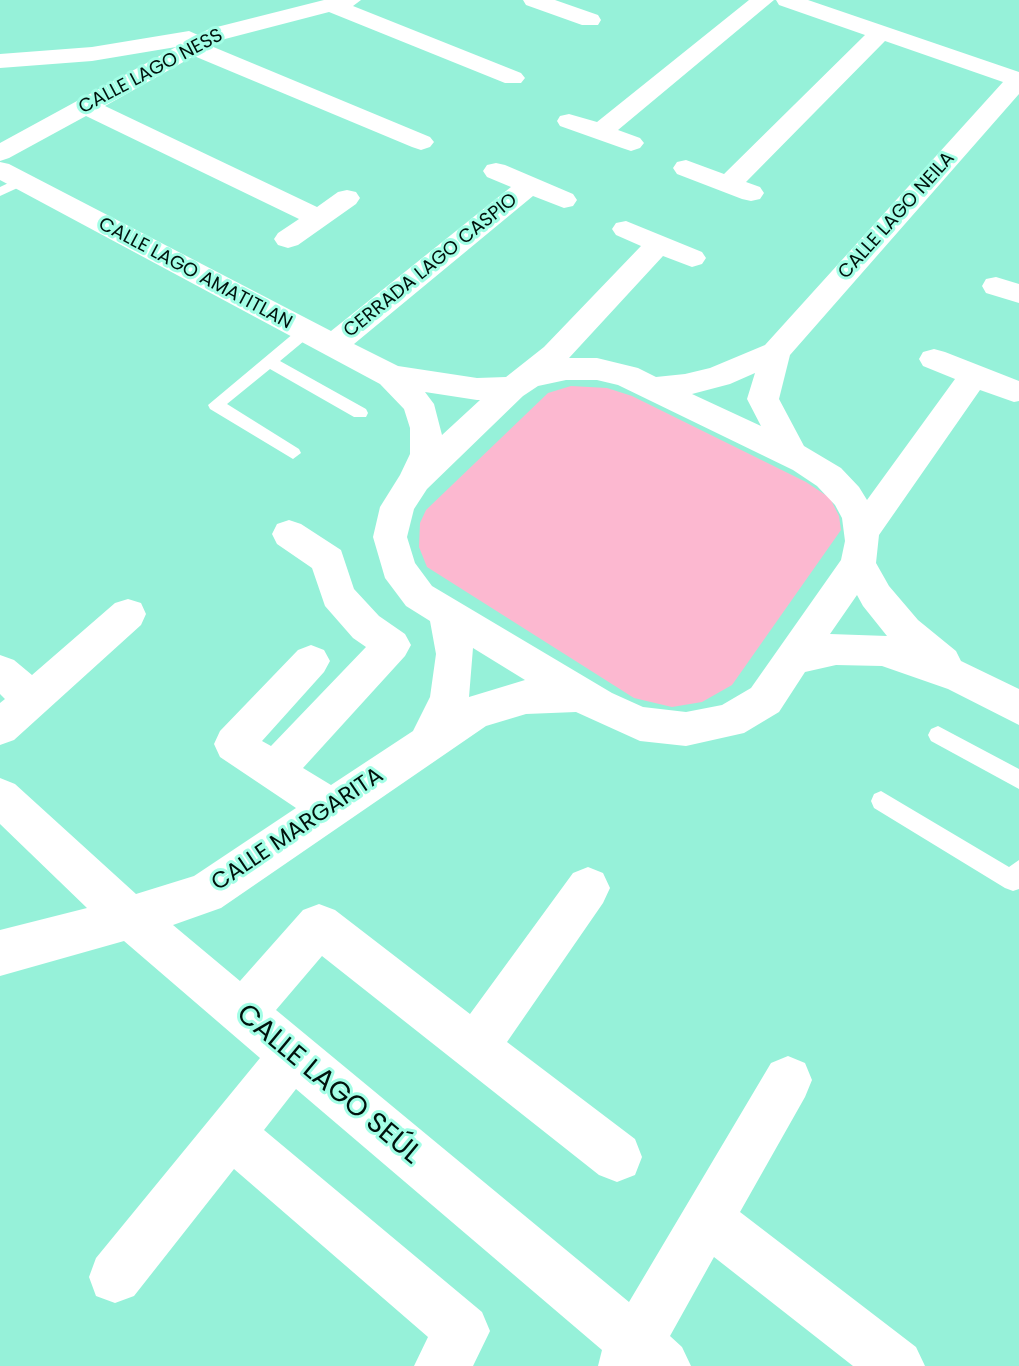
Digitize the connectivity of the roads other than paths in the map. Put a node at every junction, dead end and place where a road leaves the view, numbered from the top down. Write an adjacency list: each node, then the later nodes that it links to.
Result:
1 (534, 0): 5 (street)
2 (763, 0): 17 (street)
3 (787, 0): 6 (street)
4 (341, 3): 7 (street, CALLE LAGO NESS); 11 (street)
5 (591, 20)
6 (882, 32): 12 (street); 26 (street)
7 (217, 34): 8 (street, CALLE LAGO NESS); 9 (street)
8 (193, 47): 14 (street, CALLE LAGO NESS); 18 (street)
9 (0, 61)
10 (534, 63): 11 (street)
11 (513, 78): 13 (street)
12 (1019, 80): 37 (street, CALLE LAGO NEILA)
13 (489, 93)
14 (86, 106): 20 (street, CALLE LAGO NESS); 30 (street)
15 (569, 121): 17 (street)
16 (443, 128): 18 (street)
17 (600, 132): 19 (street)
18 (421, 142): 21 (street)
19 (631, 143)
20 (0, 153)
21 (398, 157)
22 (685, 168): 26 (street)
23 (496, 171): 25 (street)
24 (6, 181): 35 (street, CALLE LAGO AMATITLAN)
25 (530, 185): 29 (street); 36 (street, CERRADA LAGO CASPIO)
26 (728, 185): 27 (street)
27 (756, 195)
28 (347, 198): 30 (street)
29 (565, 200)
30 (317, 216): 32 (street)
31 (625, 229): 33 (street)
32 (288, 239)
33 (659, 244): 34 (street); 42 (street)
34 (692, 258)
35 (305, 332): 36 (street, CALLE LAGO AMATITLAN); 39 (lane)
36 (332, 346): 41 (street, CALLE LAGO AMATITLAN)
37 (776, 352): 43 (street); 47 (street)
38 (934, 359): 40 (street)
39 (270, 362): 45 (lane); 46 (lane)
40 (974, 375): 44 (street); 50 (street)
41 (391, 376): 42 (street); 48 (street)
42 (521, 382): 43 (street); 48 (street)
43 (652, 388): 47 (street)
44 (1014, 391)
45 (360, 412)
46 (293, 453)
47 (792, 455): 50 (street)
48 (415, 480): 51 (street)
49 (289, 534): 63 (street)
50 (860, 549): 53 (street); 56 (street)
51 (447, 613): 57 (street); 62 (street, CALLE MARGARITA)
52 (128, 614): 58 (street)
53 (793, 659): 56 (street); 57 (street)
54 (311, 661): 63 (street)
55 (0, 671): 58 (street)
56 (961, 677): 59 (street)
57 (581, 695): 62 (street, CALLE MARGARITA)
58 (33, 699): 60 (street)
59 (1019, 708)
60 (0, 728)
61 (938, 735): 64 (lane)
62 (428, 741): 67 (street, CALLE MARGARITA)
63 (274, 771): 67 (street)
64 (1019, 780)
65 (0, 797): 70 (street, CALLE LAGO SEÚL)
66 (881, 801): 68 (lane)
67 (330, 808): 70 (street, CALLE MARGARITA)
68 (1019, 870)
69 (588, 888): 73 (street)
70 (130, 918): 71 (street, CALLE MARGARITA); 72 (street, CALLE LAGO SEÚL)
71 (0, 953)
72 (243, 1013): 73 (street); 74 (street, CALLE LAGO SEÚL)
73 (475, 1047): 77 (street)
74 (293, 1055): 76 (street); 80 (street, CALLE LAGO SEÚL)
75 (788, 1080): 78 (street)
76 (230, 1133): 79 (street); 81 (street)
77 (617, 1157)
78 (707, 1219): 80 (street); 82 (street)
79 (115, 1277)
80 (640, 1358)
81 (442, 1366)
82 (897, 1366)

